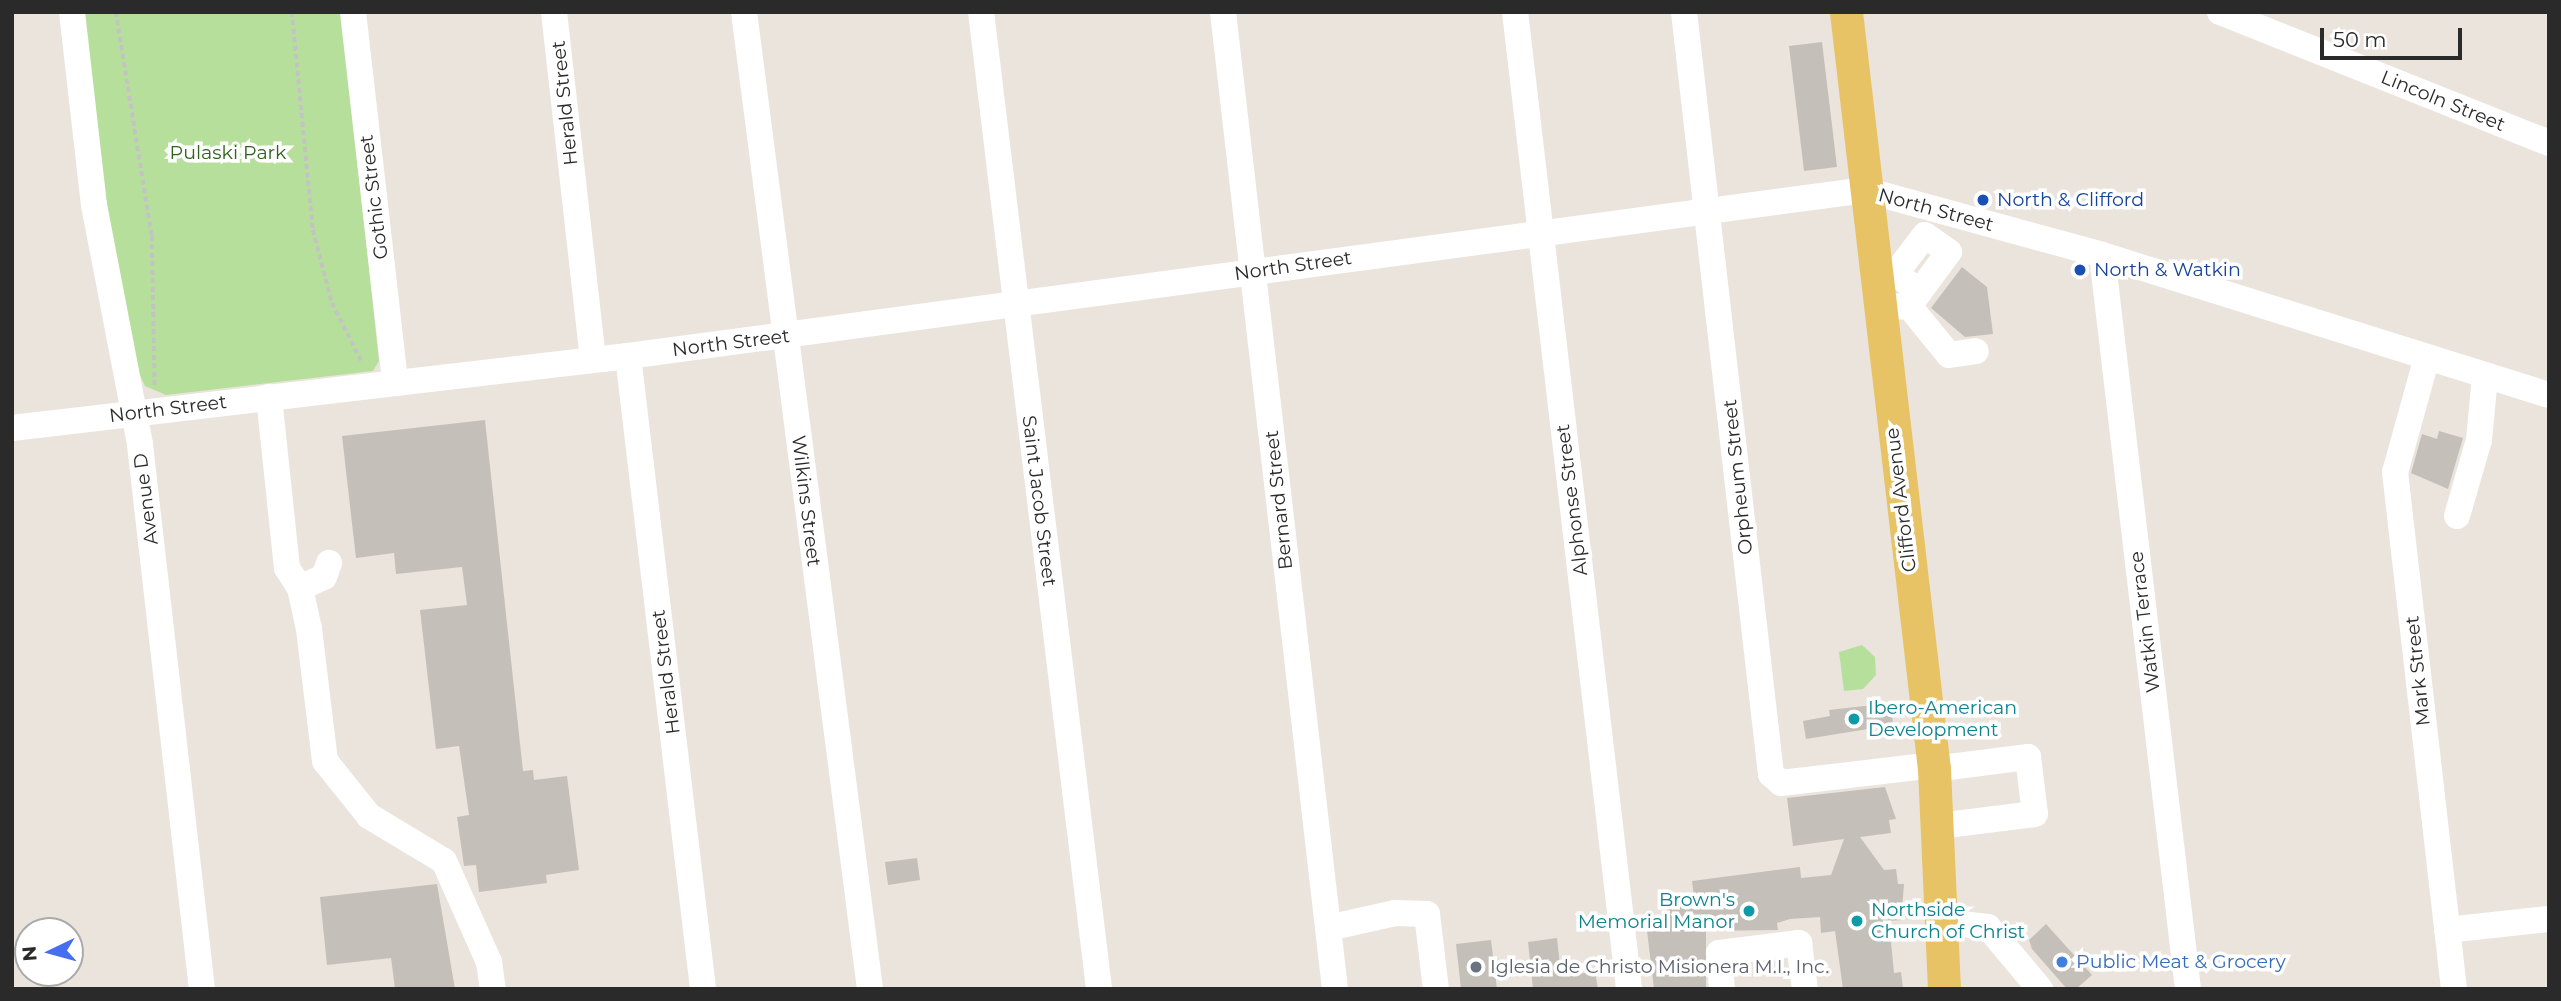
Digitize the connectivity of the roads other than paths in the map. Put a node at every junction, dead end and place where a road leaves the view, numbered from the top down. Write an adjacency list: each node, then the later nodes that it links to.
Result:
1 (72, 12): 29 (street, Avenue D)
2 (353, 12): 26 (street, Gothic Street)
3 (554, 12): 24 (street, Herald Street)
4 (744, 12): 20 (street, Wilkins Street)
5 (981, 12): 19 (street, Saint Jacob Street)
6 (1223, 12): 17 (street, Bernard Street)
7 (1515, 12): 15 (street, Alphonse Street)
8 (1684, 12): 13 (street, Orpheum Street)
9 (1846, 12): 12 (main road, Clifford Avenue)
10 (2231, 14): 11 (street, Lincoln Street)
11 (2549, 143)
12 (1865, 190): 13 (street, North Street); 14 (street, North Street); 18 (main road, Clifford Avenue)
13 (1708, 211): 15 (street, North Street); 34 (street, Orpheum Street)
14 (1952, 214): 16 (street, North Street); 18 (street)
15 (1541, 232): 17 (street, North Street); 47 (street, Alphonse Street)
16 (2102, 256): 23 (street, North Street); 52 (street, Watkin Terrace)
17 (1253, 272): 19 (street, North Street); 38 (street, Bernard Street)
18 (1902, 302): 21 (street); 34 (main road, Clifford Avenue)
19 (1015, 305): 20 (street, North Street); 44 (street, Saint Jacob Street)
20 (784, 336): 22 (street, North Street); 43 (street, Wilkins Street)
21 (1976, 351)
22 (628, 356): 24 (street, North Street); 42 (street, Herald Street)
23 (2427, 358): 25 (street, North Street); 39 (street, Mark Street)
24 (593, 360): 26 (street, North Street)
25 (2485, 376): 27 (street, North Street); 31 (street)
26 (395, 381): 28 (street, North Street)
27 (2549, 395)
28 (269, 397): 29 (street, North Street); 33 (street)
29 (143, 404): 30 (street, North Street); 40 (street, Avenue D)
30 (12, 428)
31 (2457, 516)
32 (329, 563): 33 (street)
33 (300, 588): 41 (street)
34 (1934, 767): 35 (main road, Clifford Avenue); 35 (street, Orpheum Street)
35 (1940, 826): 37 (main road, Clifford Avenue)
36 (2549, 919): 39 (street)
37 (1943, 922): 50 (main road, Clifford Avenue); 51 (street)
38 (1328, 928): 45 (street, Bernard Street); 46 (street)
39 (2447, 930): 53 (street, Mark Street)
40 (202, 989)
41 (493, 989)
42 (703, 989)
43 (870, 989)
44 (1099, 989)
45 (1335, 989)
46 (1436, 989)
47 (1629, 989)
48 (1722, 989): 49 (street)
49 (1805, 989)
50 (1944, 989)
51 (2040, 989)
52 (2188, 989)
53 (2454, 989)

